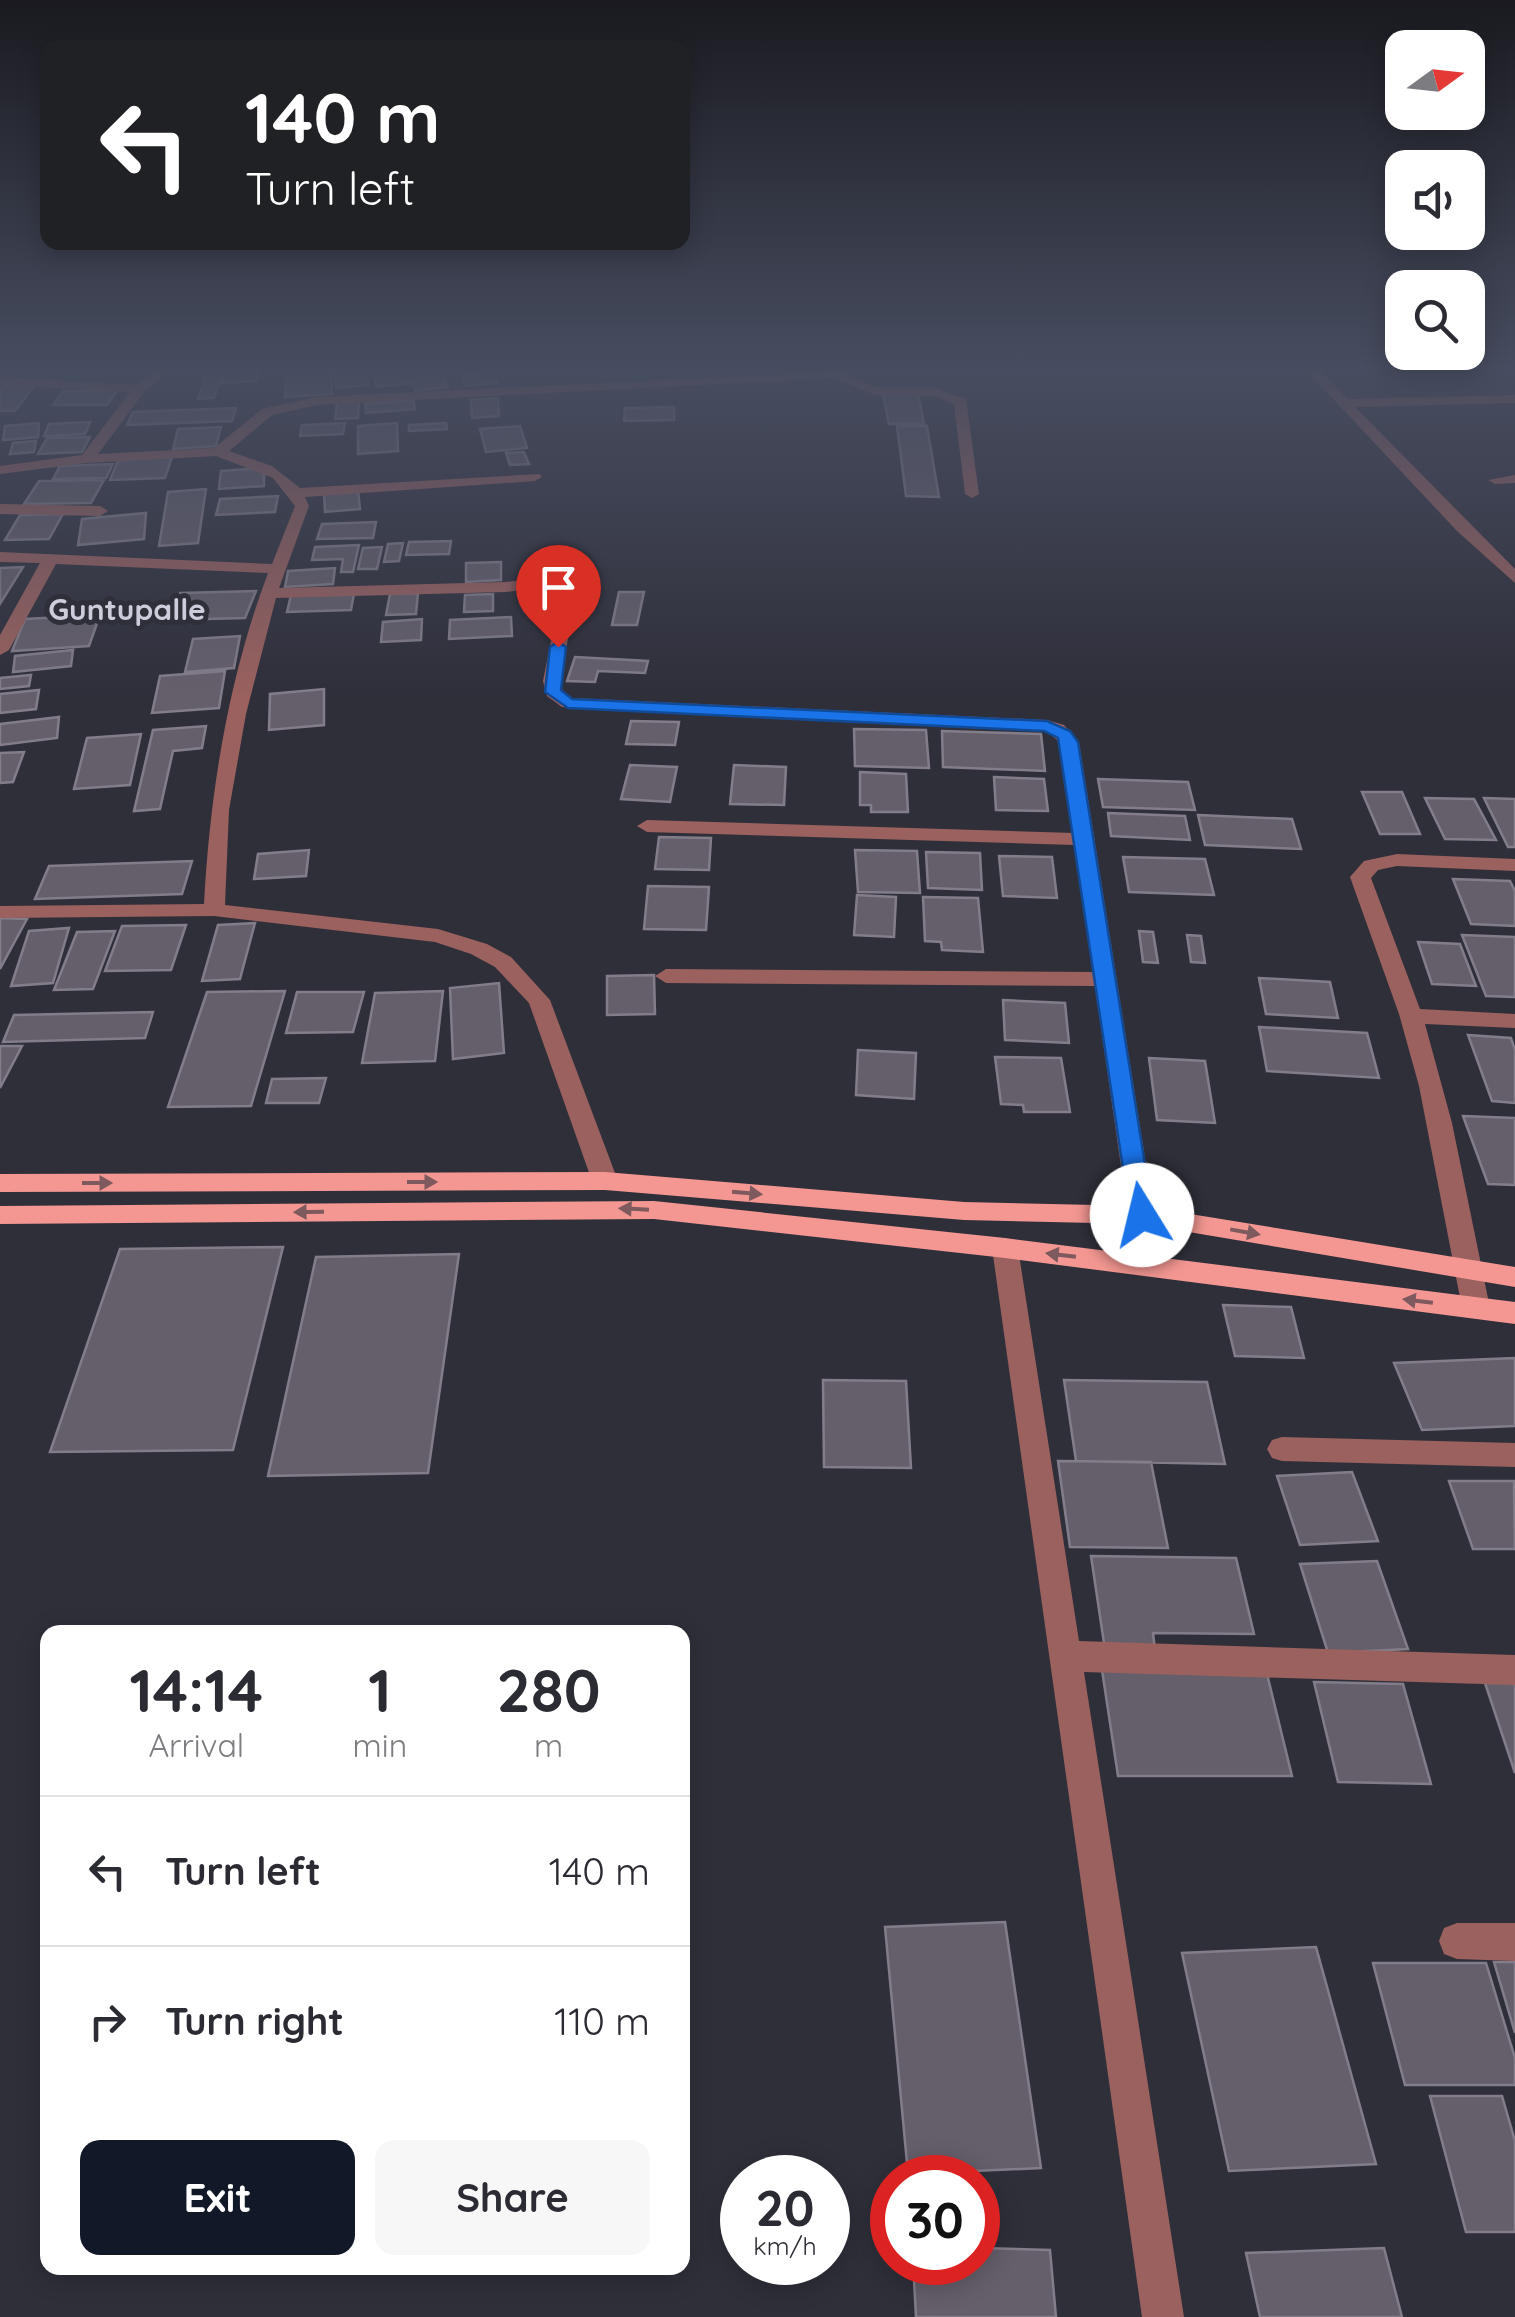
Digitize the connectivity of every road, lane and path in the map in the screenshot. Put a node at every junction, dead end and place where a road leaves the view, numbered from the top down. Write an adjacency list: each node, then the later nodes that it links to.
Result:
1 (281, 479): 7 (street)
2 (503, 479): 7 (street)
3 (970, 479): 8 (street)
4 (1418, 479): 15 (street)
5 (1512, 479): 6 (street)
6 (1495, 480)
7 (298, 493): 14 (street)
8 (972, 494)
9 (0, 509): 10 (street)
10 (100, 511)
11 (576, 556): 16 (street)
12 (0, 558): 13 (street)
13 (49, 562): 14 (street); 18 (street)
14 (277, 568): 17 (street)
15 (1515, 578)
16 (572, 579): 17 (street); 20 (street)
17 (269, 594): 22 (street)
18 (0, 650)
19 (648, 826): 20 (street)
20 (1084, 839): 25 (street)
21 (1515, 865): 26 (street)
22 (214, 910): 23 (street); 28 (street)
23 (0, 912)
24 (666, 976): 25 (street)
25 (1106, 979): 31 (street)
26 (1411, 1016): 27 (street); 33 (street)
27 (1515, 1021)
28 (605, 1181): 29 (main road, one-way to 28); 31 (main road, one-way to 31)
29 (0, 1183)
30 (0, 1215): 32 (main road, one-way to 30)
31 (1142, 1215): 33 (main road, one-way to 33)
32 (1006, 1248): 35 (main road, one-way to 32); 39 (street)
33 (1469, 1271): 34 (main road); 35 (street)
34 (1515, 1277)
35 (1476, 1308): 36 (main road)
36 (1515, 1313)
37 (1282, 1450): 38 (street)
38 (1515, 1454)
39 (1068, 1656): 40 (street); 43 (street)
40 (1515, 1670)
41 (1458, 1941): 42 (street)
42 (1515, 1942)
43 (1163, 2317)

